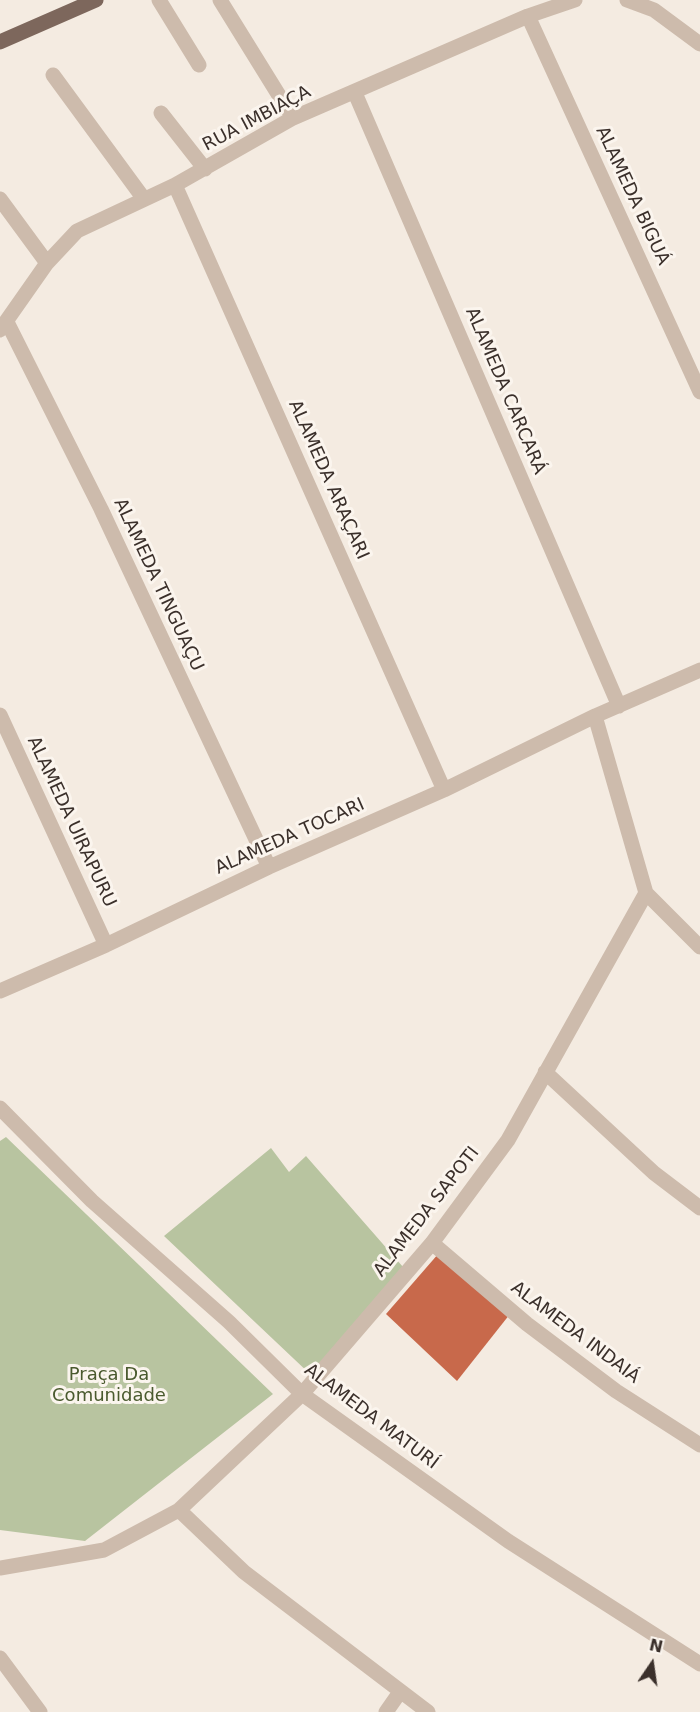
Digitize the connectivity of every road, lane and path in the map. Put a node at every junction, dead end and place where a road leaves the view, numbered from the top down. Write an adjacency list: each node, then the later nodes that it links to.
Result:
1 (96, 0): 7 (main road)
2 (159, 0): 9 (street)
3 (220, 0): 13 (street)
4 (575, 0): 6 (street, RUA IMBIAÇA)
5 (627, 0): 8 (street)
6 (528, 16): 11 (street, RUA IMBIAÇA); 20 (street, ALAMEDA BIGUÁ)
7 (0, 42)
8 (700, 44)
9 (199, 65)
10 (53, 75): 17 (street)
11 (355, 93): 13 (street, RUA IMBIAÇA); 22 (street, ALAMEDA CARCARÁ)
12 (161, 113): 14 (street)
13 (293, 118): 14 (street, RUA IMBIAÇA)
14 (205, 169): 15 (street, RUA IMBIAÇA)
15 (175, 185): 17 (street, RUA IMBIAÇA); 25 (street, ALAMEDA ARAÇARI)
16 (0, 199): 18 (street)
17 (144, 199): 18 (street, RUA IMBIAÇA)
18 (46, 264): 19 (street, RUA IMBIAÇA)
19 (4, 326): 26 (street, ALAMEDA TINGUAÇU)
20 (700, 392)
21 (700, 670): 22 (street, ALAMEDA TOCARI)
22 (619, 705): 24 (street, ALAMEDA TOCARI)
23 (0, 715): 28 (street, ALAMEDA UIRAPURU)
24 (595, 716): 25 (street, ALAMEDA TOCARI); 27 (street)
25 (444, 790): 26 (street, ALAMEDA TOCARI)
26 (269, 867): 28 (street, ALAMEDA TOCARI)
27 (646, 893): 29 (street); 31 (street, ALAMEDA SAPOTI)
28 (106, 945): 30 (street, ALAMEDA TOCARI)
29 (700, 947)
30 (0, 991)
31 (546, 1072): 33 (street); 34 (street, ALAMEDA SAPOTI)
32 (0, 1108): 35 (street, ALAMEDA MATURÍ)
33 (700, 1208)
34 (432, 1243): 35 (street, ALAMEDA SAPOTI); 36 (street, ALAMEDA INDAIÁ)
35 (302, 1394): 37 (street, ALAMEDA SAPOTI); 40 (street, ALAMEDA MATURÍ)
36 (700, 1445)
37 (179, 1510): 38 (street, ALAMEDA SAPOTI); 41 (street)
38 (0, 1568)
39 (0, 1658): 42 (street)
40 (700, 1664)
41 (400, 1692): 43 (street); 44 (street)
42 (40, 1712)
43 (386, 1712)
44 (428, 1712)

